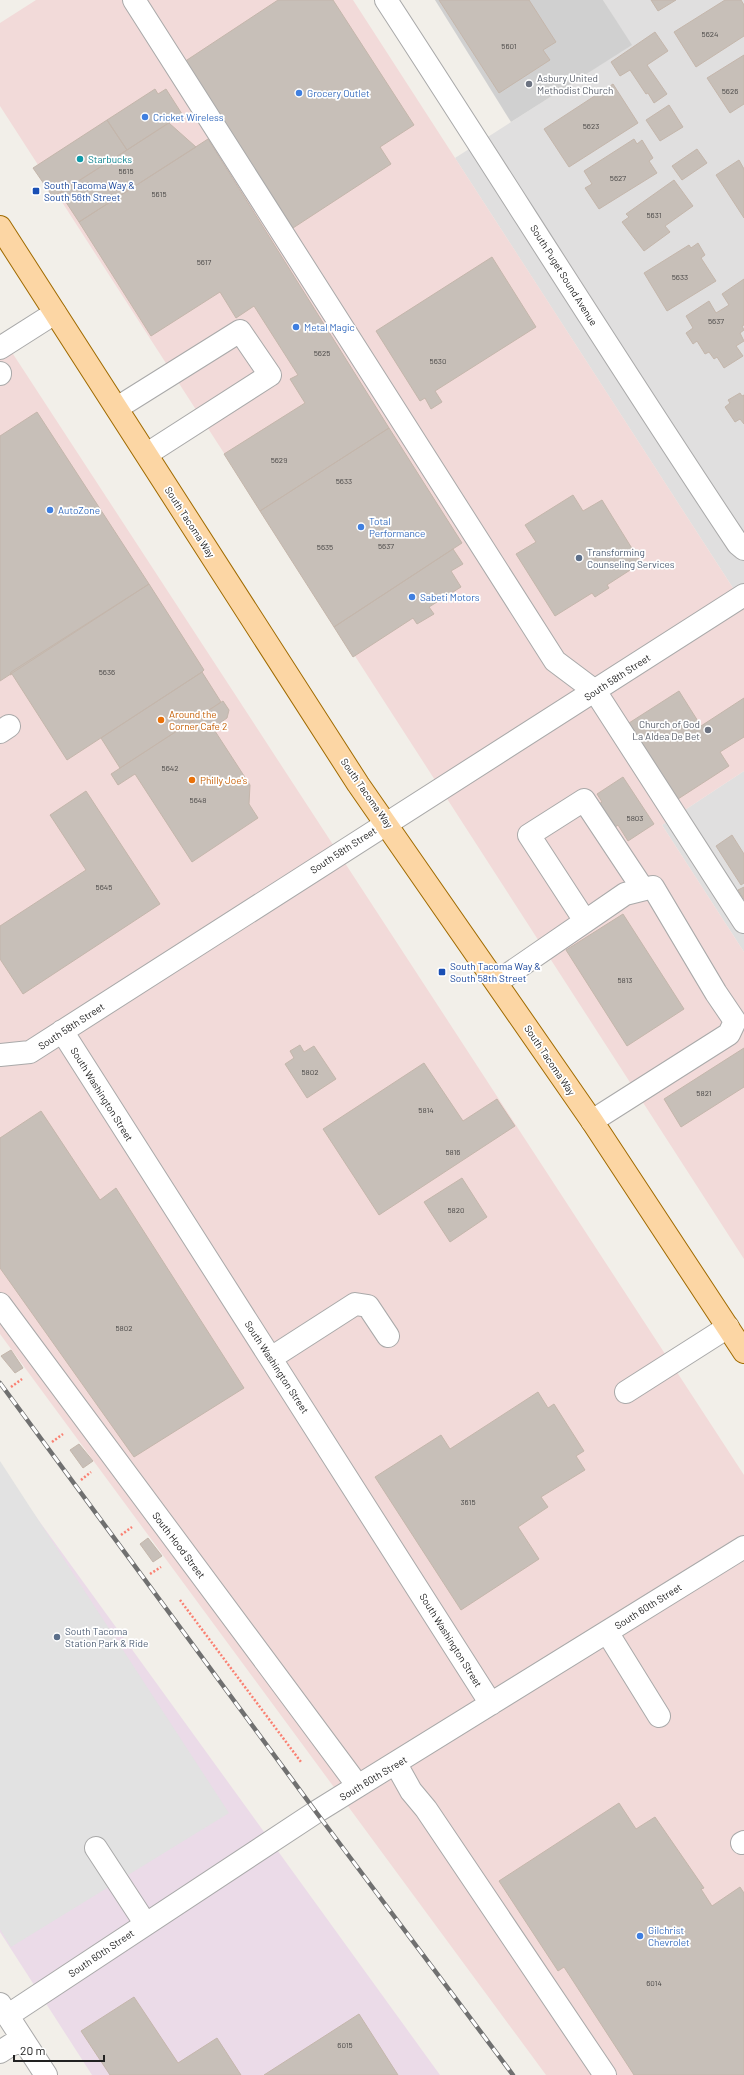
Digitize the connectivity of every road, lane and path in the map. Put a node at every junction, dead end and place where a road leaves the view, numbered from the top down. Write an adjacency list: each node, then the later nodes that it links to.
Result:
1 (134, 0): 10 (street)
2 (386, 0): 8 (street, South Puget Sound Avenue)
3 (0, 227): 4 (main road, South Tacoma Way)
4 (54, 313): 5 (street); 6 (main road, South Tacoma Way)
5 (0, 348)
6 (117, 408): 7 (main road, South Tacoma Way); 7 (street)
7 (147, 454): 11 (main road, South Tacoma Way)
8 (744, 549)
9 (744, 595): 10 (street, South 58th Street)
10 (595, 692): 11 (street, South 58th Street); 14 (street)
11 (387, 822): 15 (main road, South Tacoma Way); 16 (street, South 58th Street)
12 (643, 890): 13 (street); 13 (street); 18 (street)
13 (585, 921): 15 (street)
14 (744, 922)
15 (497, 982): 18 (main road, South Tacoma Way)
16 (62, 1031): 17 (street, South 58th Street); 23 (street, South Washington Street)
17 (0, 1055)
18 (592, 1121): 20 (main road, South Tacoma Way)
19 (0, 1304): 32 (street, South Hood Street)
20 (728, 1327): 22 (main road, South Tacoma Way); 24 (street)
21 (388, 1336): 23 (street)
22 (744, 1352)
23 (271, 1358): 28 (street, South Washington Street)
24 (626, 1392)
25 (744, 1547): 27 (street, South 60th Street)
26 (180, 1600): 30 (path)
27 (607, 1632): 28 (street, South 60th Street); 29 (street)
28 (491, 1704): 31 (street, South 60th Street)
29 (659, 1716)
30 (301, 1762)
31 (396, 1764): 32 (street, South 60th Street); 39 (street)
32 (358, 1786): 34 (street, South 60th Street)
33 (96, 1848): 34 (street)
34 (145, 1923): 35 (street, South 60th Street)
35 (4, 2010): 36 (street)
36 (22, 2038): 37 (street); 38 (street)
37 (0, 2052)
38 (46, 2075)
39 (605, 2075)

